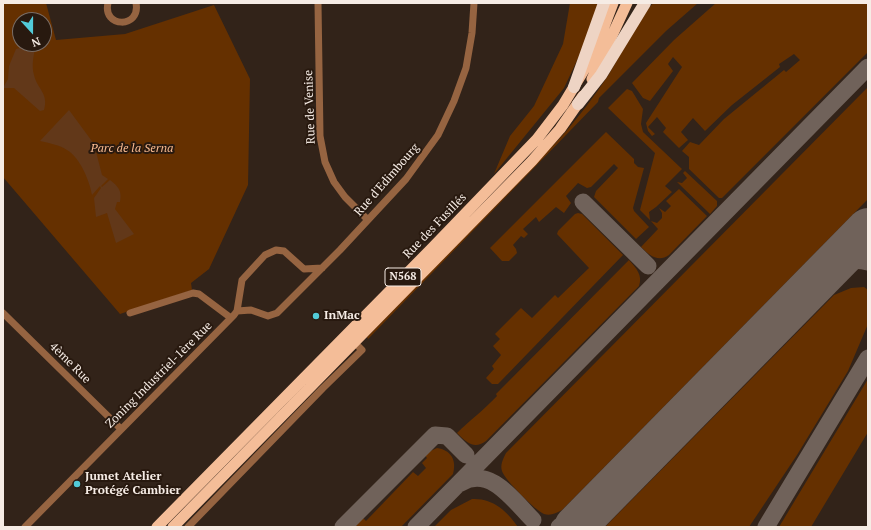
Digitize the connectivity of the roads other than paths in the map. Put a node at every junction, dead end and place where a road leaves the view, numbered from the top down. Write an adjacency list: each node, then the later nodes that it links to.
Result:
1 (108, 3): 2 (street)
2 (136, 3)
3 (318, 3): 11 (street, Rue de Venise)
4 (474, 3): 11 (street, Rue d'Edimbourg)
5 (604, 3): 9 (highway)
6 (613, 3): 9 (highway, Rue des Fusillés / N568)
7 (627, 3): 10 (highway, Rue des Fusillés / N568)
8 (645, 3): 10 (highway)
9 (574, 87): 20 (highway, Rue des Fusillés / N568)
10 (578, 104): 17 (highway, Rue des Fusillés / N568)
11 (367, 220): 12 (street, Rue d'Edimbourg)
12 (322, 268): 13 (street, Rue d'Edimbourg); 13 (street)
13 (237, 311): 16 (street)
14 (3, 313): 18 (street, 4ème Rue)
15 (130, 314): 16 (street, Zoning Industriel-1ère Rue)
16 (231, 318): 18 (street, Zoning Industriel-1ère Rue)
17 (354, 342): 21 (highway, Rue des Fusillés / N568); 22 (street)
18 (121, 429): 19 (street, Zoning Industriel-1ère Rue)
19 (24, 527)
20 (157, 527)
21 (173, 527)
22 (188, 527)

